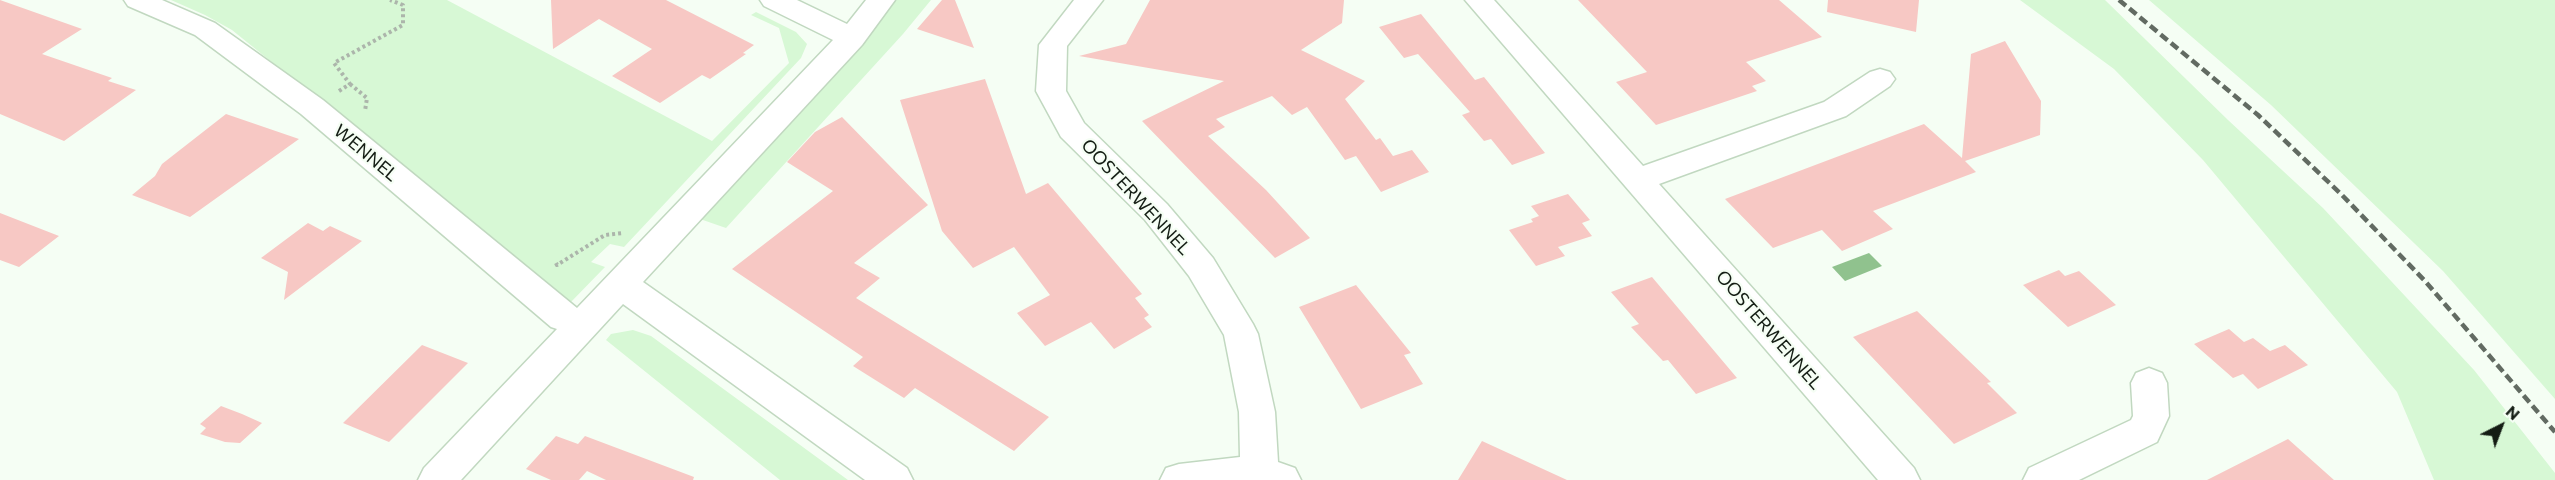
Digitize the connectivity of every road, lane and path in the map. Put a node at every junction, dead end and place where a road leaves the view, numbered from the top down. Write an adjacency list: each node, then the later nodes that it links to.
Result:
1 (138, 0): 17 (street, WENNEL)
2 (390, 0): 3 (path)
3 (398, 0): 10 (path)
4 (774, 0): 8 (street)
5 (881, 0): 8 (street)
6 (1089, 0): 19 (street, OOSTERWENNEL)
7 (1479, 0): 13 (street, OOSTERWENNEL)
8 (852, 38): 16 (street)
9 (1880, 79): 13 (street)
10 (350, 84): 11 (path); 12 (path)
11 (338, 91)
12 (365, 119)
13 (1636, 180): 23 (street, OOSTERWENNEL)
14 (629, 235): 15 (path)
15 (549, 258)
16 (622, 285): 17 (street); 21 (street)
17 (582, 325): 20 (street)
18 (2149, 383): 24 (street)
19 (1271, 475): 22 (street, OOSTERWENNEL)
20 (437, 480)
21 (894, 480)
22 (1179, 480)
23 (1901, 480)
24 (2042, 480)

